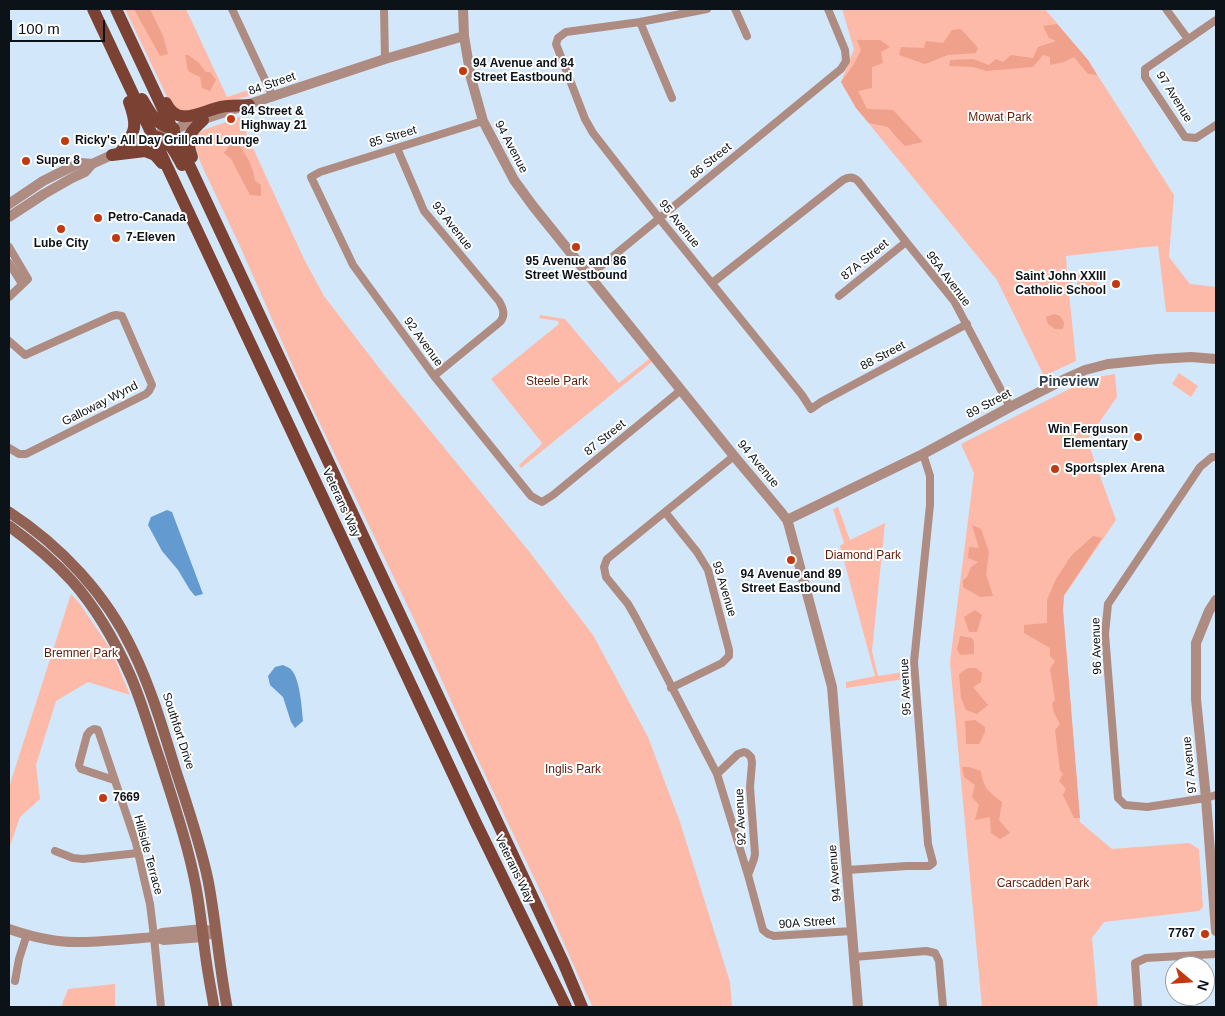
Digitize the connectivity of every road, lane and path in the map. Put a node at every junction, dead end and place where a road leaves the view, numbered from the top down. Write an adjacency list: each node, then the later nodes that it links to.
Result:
1 (93, 9): 16 (main road, Veterans Way)
2 (116, 9): 20 (main road, Veterans Way)
3 (232, 9): 21 (street)
4 (384, 9): 18 (street)
5 (707, 9): 11 (street)
6 (735, 9): 13 (street)
7 (828, 9): 37 (street, 86 Street)
8 (1166, 9): 14 (street)
9 (463, 10): 12 (street, 94 Avenue); 15 (street)
10 (1216, 20): 14 (street)
11 (640, 22): 22 (street); 37 (street, 95 Avenue)
12 (464, 36): 15 (street, 84 Street); 17 (street, 94 Avenue)
13 (746, 36)
14 (1188, 39): 26 (street, 97 Avenue)
15 (446, 42): 17 (street); 18 (street, 84 Street)
16 (114, 54): 19 (main road, Veterans Way); 30 (main road)
17 (467, 55): 25 (street, 94 Avenue)
18 (385, 59): 21 (street, 84 Street)
19 (122, 70): 27 (main road); 28 (main road, Veterans Way)
20 (148, 76): 23 (main road); 27 (main road, Veterans Way)
21 (273, 97): 23 (street, 84 Street)
22 (672, 98)
23 (249, 105): 24 (street, 84 Street)
24 (203, 120): 27 (street, 84 Street); 34 (main road)
25 (483, 121): 29 (street, 85 Street); 41 (street, 94 Avenue)
26 (1216, 125)
27 (174, 129): 28 (street, 84 Street); 34 (main road, Veterans Way)
28 (153, 136): 30 (street, 84 Street); 32 (main road, Veterans Way); 34 (main road)
29 (397, 148): 33 (street, 85 Street); 49 (street, 93 Avenue)
30 (117, 152): 31 (street, 84 Street); 32 (main road)
31 (92, 164): 35 (street, 84 Street); 36 (street, 84 Street)
32 (170, 170): 85 (main road, Veterans Way)
33 (311, 178): 49 (street, 92 Avenue)
34 (196, 179): 86 (main road, Veterans Way)
35 (9, 204)
36 (9, 217)
37 (659, 218): 41 (street, 86 Street); 43 (street, 95 Avenue)
38 (906, 242): 43 (street, 95A Avenue); 44 (street, 87A Street); 46 (street, 95A Avenue)
39 (9, 247): 42 (street)
40 (9, 263): 42 (street)
41 (589, 276): 50 (street, 94 Avenue)
42 (25, 281): 45 (street)
43 (712, 283): 52 (street, 95 Avenue)
44 (839, 296)
45 (9, 297)
46 (967, 324): 51 (street, 95A Avenue); 52 (street, 88 Street)
47 (9, 341): 53 (street, Galloway Wynd)
48 (1216, 359): 51 (street, 89 Street)
49 (434, 376): 57 (street, 92 Avenue)
50 (681, 390): 55 (street, 94 Avenue); 57 (street, 87 Street)
51 (1010, 407): 54 (street, 89 Street)
52 (811, 410)
53 (9, 448)
54 (923, 454): 60 (street, 89 Street); 69 (street, 95 Avenue)
55 (734, 456): 59 (street); 60 (street, 94 Avenue)
56 (1214, 457): 66 (street, 96 Avenue)
57 (542, 502)
58 (9, 512): 75 (main road, Southfort Drive)
59 (665, 512): 63 (street, 92 Avenue); 63 (street, 93 Avenue)
60 (787, 520): 69 (street, 94 Avenue)
61 (9, 526): 76 (main road)
62 (1216, 600): 66 (street, 97 Avenue)
63 (671, 688): 64 (street, 92 Avenue)
64 (716, 774): 70 (street, 92 Avenue); 70 (street, 92 Avenue)
65 (114, 780): 65 (street, Hillside Terrace); 68 (street, Hillside Terrace)
66 (1211, 797): 71 (street, 97 Avenue)
67 (55, 851): 68 (street)
68 (138, 853): 78 (street, Hillside Terrace)
69 (847, 870): 73 (street, 94 Avenue)
70 (748, 875): 73 (street, 90A Street)
71 (1214, 886): 74 (street, 97 Avenue)
72 (9, 929): 77 (street)
73 (852, 930): 80 (street, 94 Avenue)
74 (1216, 931)
75 (215, 932): 76 (street); 84 (main road, Southfort Drive)
76 (203, 933): 78 (street); 83 (main road)
77 (27, 934): 78 (street); 81 (street)
78 (154, 937): 82 (street, Hillside Terrace)
79 (1216, 954): 89 (street)
80 (854, 957): 87 (street, 94 Avenue); 88 (street)
81 (15, 981)
82 (161, 1007)
83 (214, 1007)
84 (227, 1007)
85 (566, 1007)
86 (582, 1007)
87 (858, 1007)
88 (943, 1007)
89 (1138, 1007)

